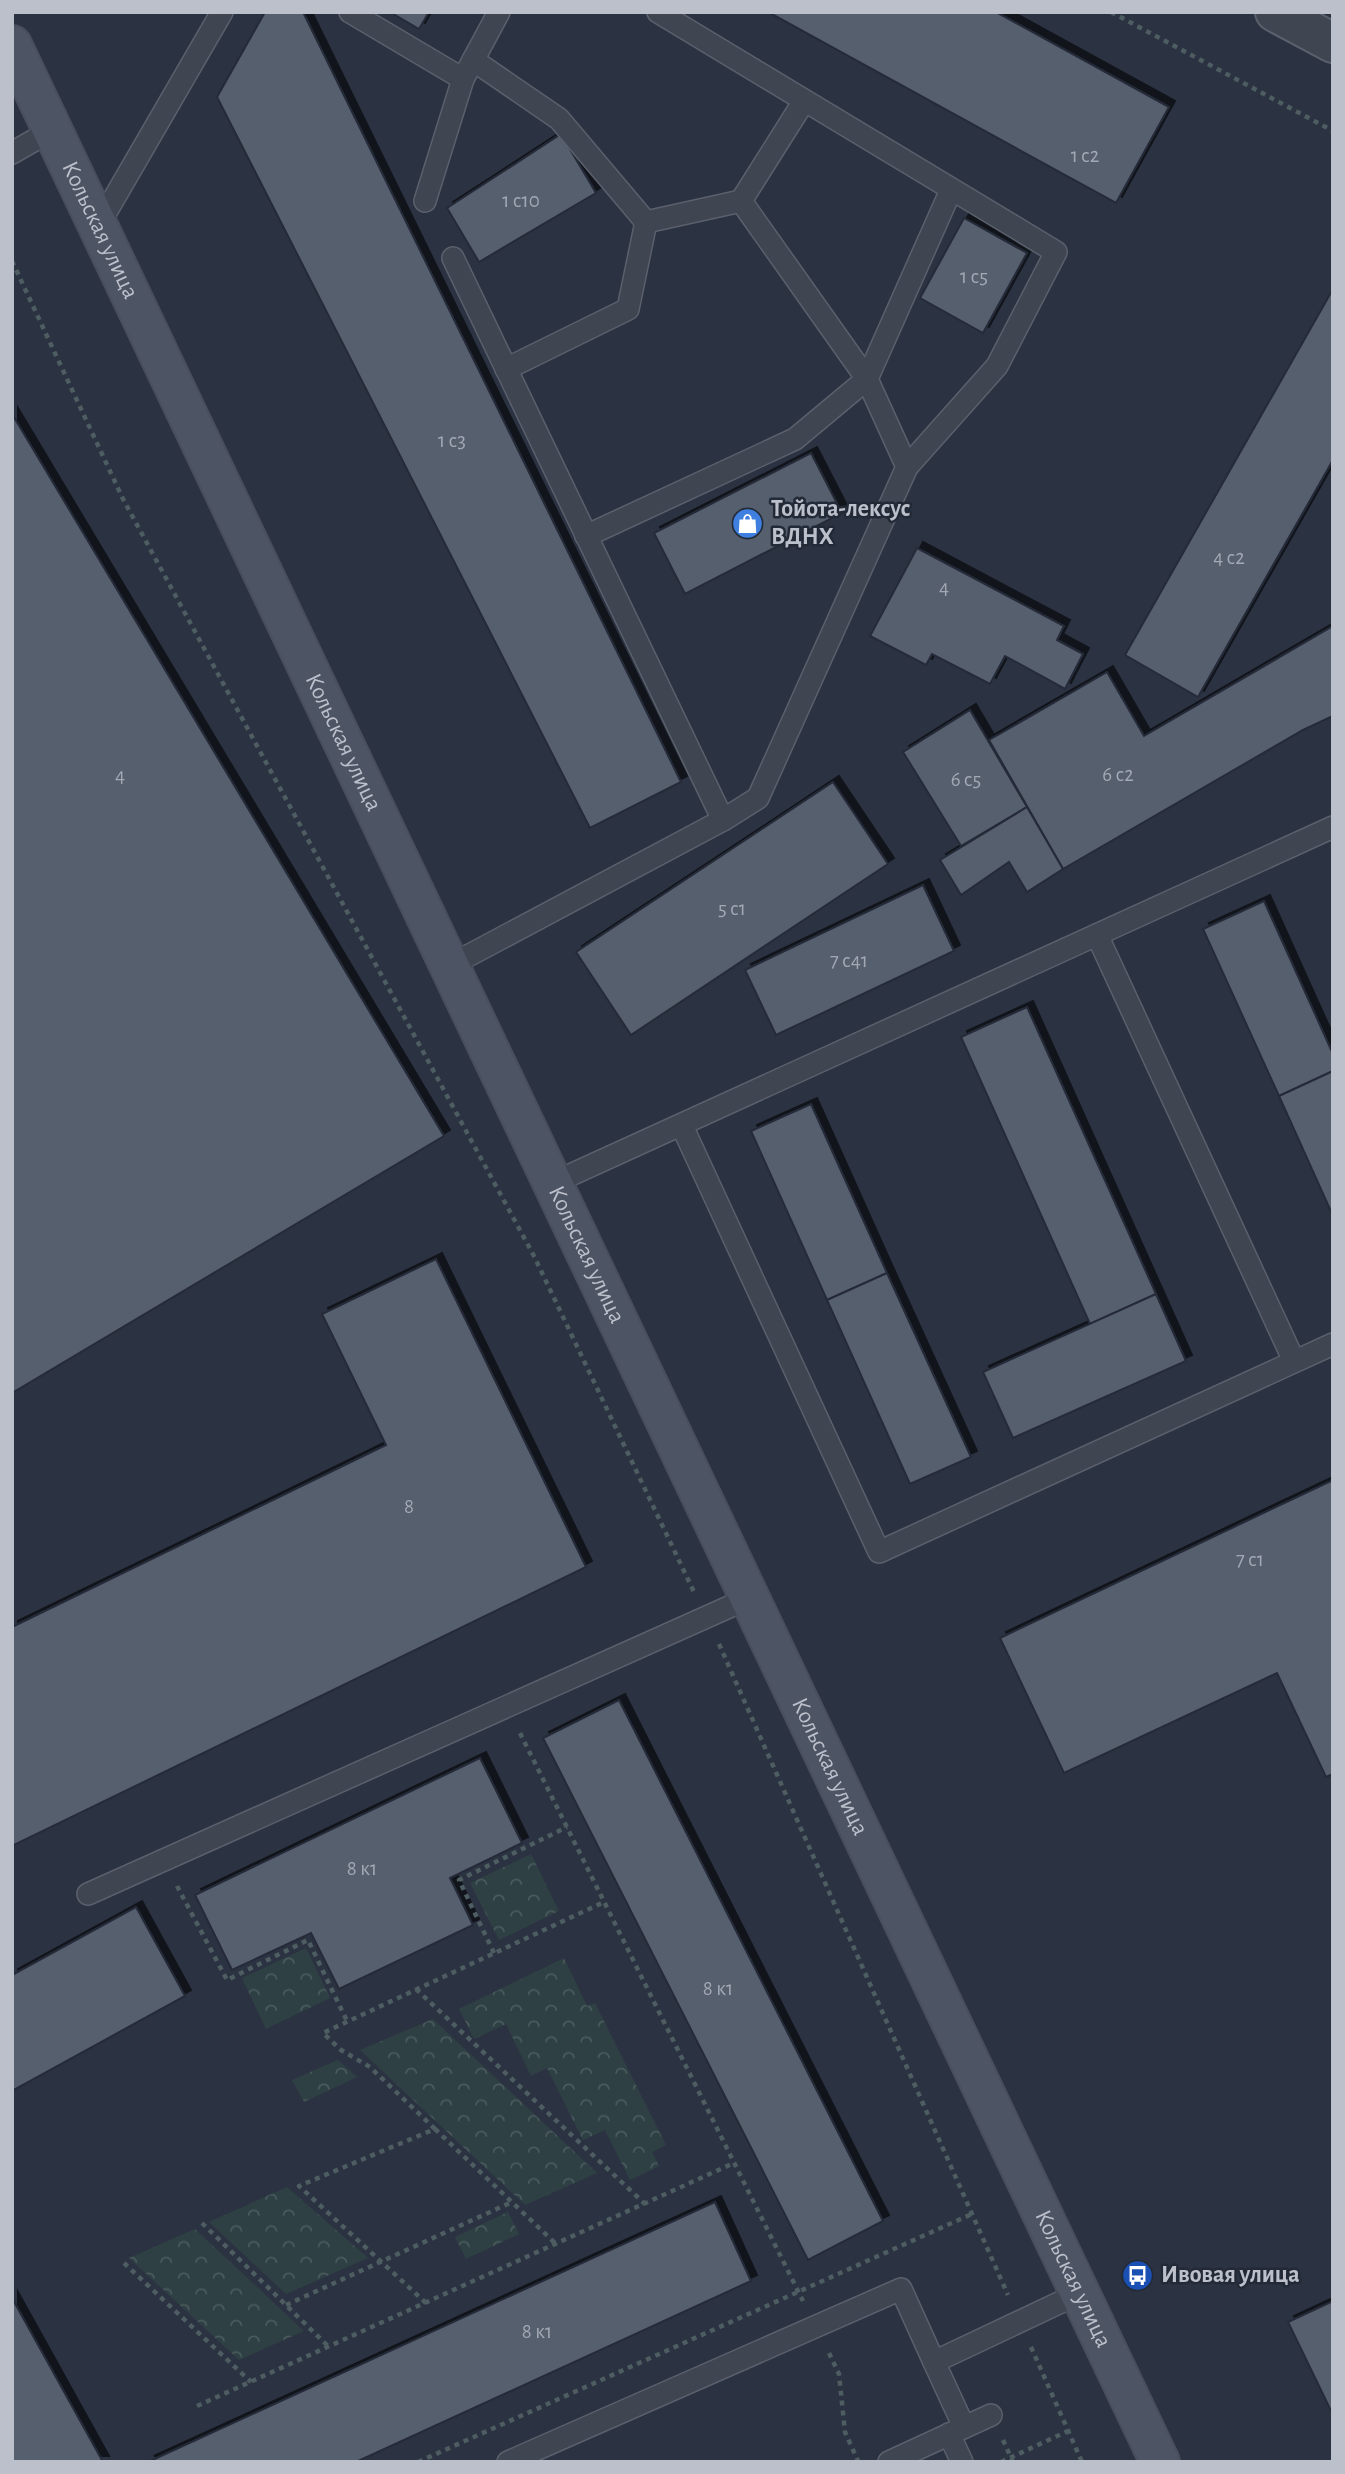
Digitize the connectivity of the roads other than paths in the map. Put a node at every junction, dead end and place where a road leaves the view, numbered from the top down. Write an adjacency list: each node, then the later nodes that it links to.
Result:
1 (222, 12): 17 (lane)
2 (350, 12): 9 (lane)
3 (499, 12): 8 (lane)
4 (658, 12): 10 (lane)
5 (1275, 12): 6 (street)
6 (1333, 43)
7 (12, 45): 11 (main road, Кольская улица)
8 (473, 60): 9 (lane); 16 (lane)
9 (463, 79): 14 (lane)
10 (804, 101): 13 (lane); 15 (lane)
11 (52, 130): 12 (lane); 17 (main road, Кольская улица)
12 (12, 153)
13 (951, 190): 20 (lane); 21 (lane)
14 (425, 201)
15 (741, 201): 16 (lane); 20 (lane)
16 (646, 222): 19 (lane)
17 (98, 226): 26 (main road, Кольская улица)
18 (453, 258): 19 (lane)
19 (506, 369): 22 (lane)
20 (867, 379): 21 (lane); 22 (lane)
21 (906, 467): 23 (lane)
22 (586, 536): 23 (lane)
23 (723, 820): 26 (lane)
24 (1333, 827): 25 (lane)
25 (1097, 935): 27 (lane); 30 (lane)
26 (449, 965): 28 (main road, Кольская улица)
27 (682, 1126): 28 (lane); 30 (lane)
28 (553, 1183): 31 (main road, Кольская улица)
29 (1333, 1344): 30 (lane)
30 (1294, 1361)
31 (749, 1598): 32 (lane); 33 (main road, Кольская улица)
32 (88, 1894)
33 (1080, 2293): 34 (lane); 40 (main road, Кольская улица)
34 (934, 2362): 36 (lane); 37 (lane)
35 (991, 2415): 36 (lane)
36 (957, 2431): 38 (lane); 39 (lane)
37 (508, 2462)
38 (889, 2462)
39 (962, 2462)
40 (1160, 2462)

